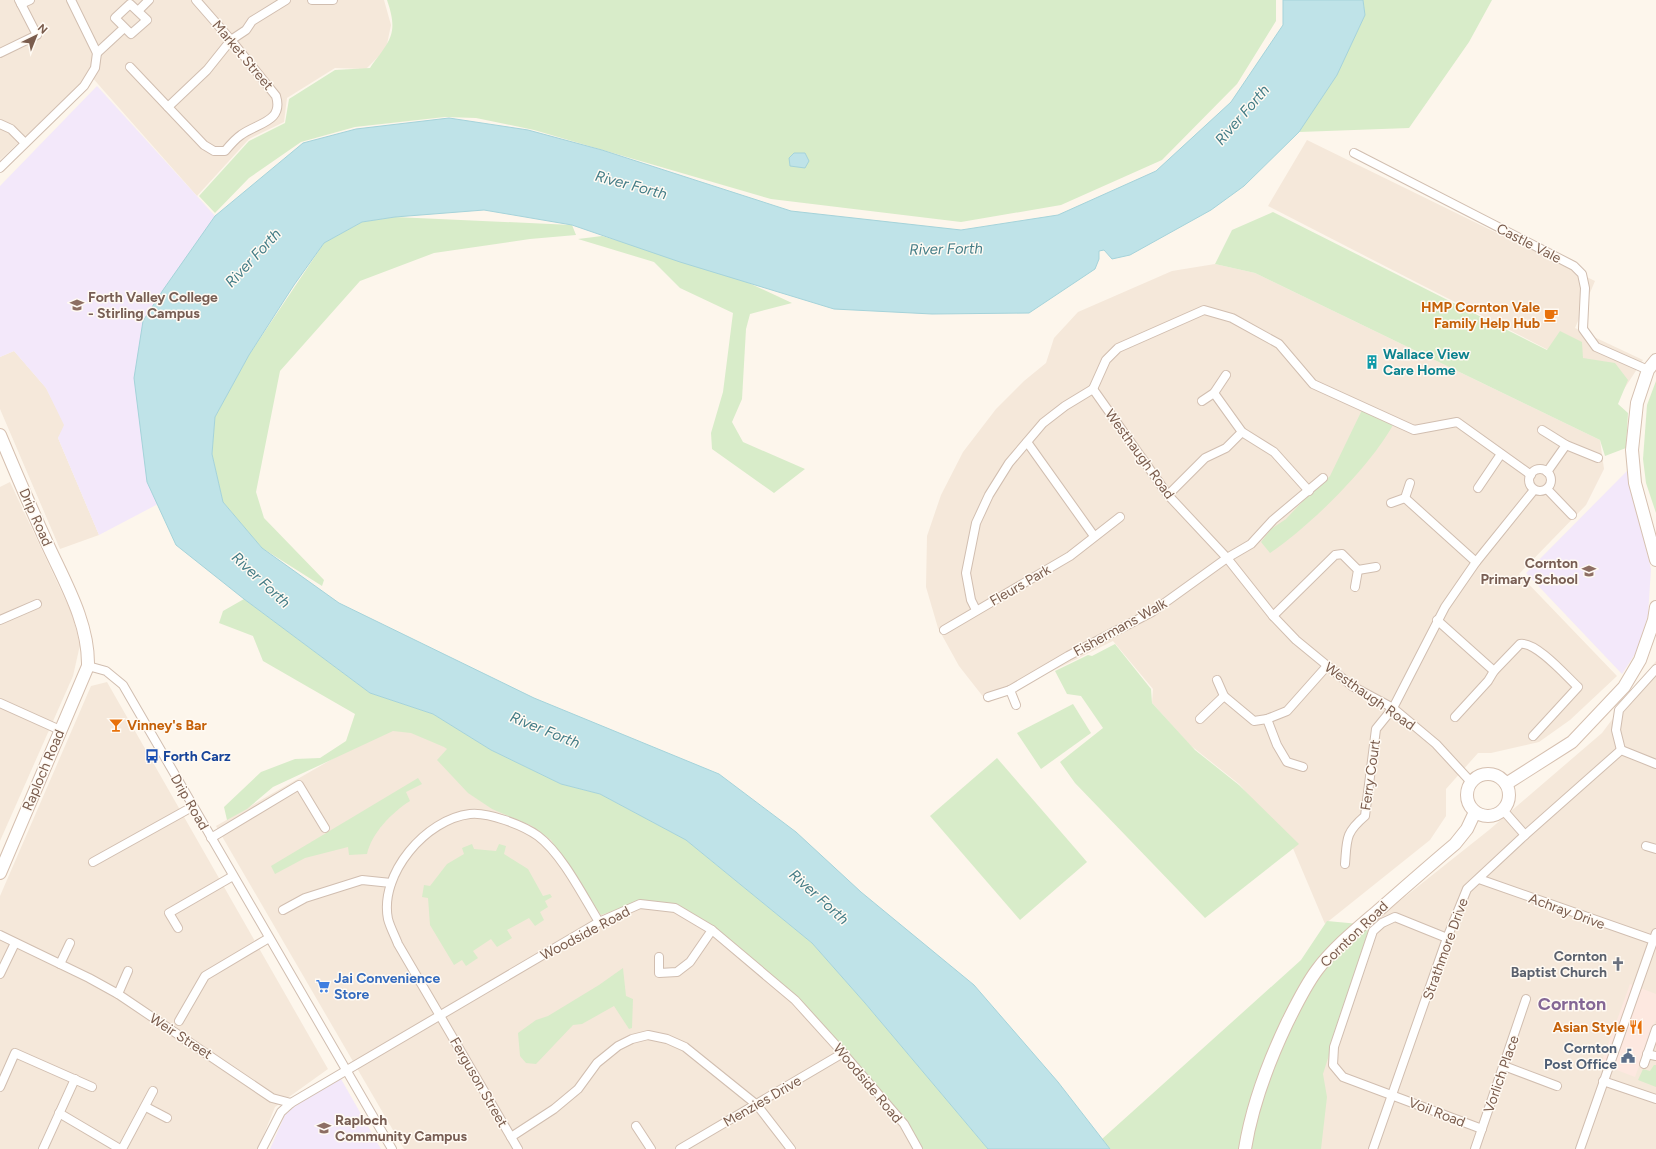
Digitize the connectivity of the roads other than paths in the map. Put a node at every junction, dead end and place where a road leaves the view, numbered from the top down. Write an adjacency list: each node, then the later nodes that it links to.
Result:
1 (30, 0): 8 (street)
2 (71, 0): 12 (street)
3 (149, 0): 9 (street)
4 (196, 0): 11 (street, Market Street)
5 (286, 0): 11 (street)
6 (312, 0): 7 (street)
7 (333, 0)
8 (20, 2): 13 (street)
9 (138, 11): 10 (street); 10 (street)
10 (124, 28): 12 (street)
11 (231, 40): 15 (street); 15 (street, Market Street)
12 (97, 52): 17 (street)
13 (0, 53)
14 (130, 67): 15 (street, Market Street)
15 (168, 107)
16 (0, 124): 17 (street)
17 (25, 143): 19 (street)
18 (1354, 153): 21 (street, Castle Vale)
19 (0, 168)
20 (1656, 360): 21 (main road)
21 (1648, 370): 48 (main road)
22 (1226, 375): 24 (street)
23 (1093, 389): 29 (street); 31 (street); 41 (street, Westhaugh Road)
24 (1214, 393): 25 (street); 27 (street)
25 (1202, 401)
26 (1542, 430): 30 (street)
27 (1242, 432): 40 (street); 41 (street)
28 (0, 435): 60 (main road, Drip Road)
29 (1027, 442): 46 (street); 55 (street)
30 (1566, 445): 32 (street); 33 (street)
31 (1501, 454): 34 (street); 37 (street)
32 (1598, 458)
33 (1547, 472): 34 (street); 38 (street)
34 (1530, 475): 39 (street)
35 (1323, 478): 40 (street, Fishermans Walk)
36 (1410, 483): 42 (street)
37 (1478, 488)
38 (1547, 489): 39 (street); 44 (street)
39 (1534, 490): 49 (street, Ferry Court)
40 (1309, 491): 47 (street, Fishermans Walk)
41 (1168, 495): 47 (street, Westhaugh Road)
42 (1405, 498): 43 (street); 49 (street)
43 (1391, 503)
44 (1572, 515)
45 (1120, 517): 46 (street, Fleurs Park)
46 (1094, 536): 55 (street, Fleurs Park)
47 (1227, 558): 56 (street, Westhaugh Road); 65 (street, Fishermans Walk)
48 (1656, 560)
49 (1476, 562): 58 (street, Ferry Court)
50 (1376, 566): 51 (street)
51 (1358, 570): 52 (street); 56 (street)
52 (1355, 587)
53 (37, 604): 57 (street)
54 (1656, 607): 80 (main road)
55 (976, 610): 59 (street, Fleurs Park)
56 (1273, 616): 61 (street, Westhaugh Road)
57 (0, 620)
58 (1437, 620): 63 (street); 70 (street, Ferry Court)
59 (944, 630)
60 (88, 666): 74 (main road, Raploch Road); 81 (street, Drip Road)
61 (1327, 666): 70 (street, Westhaugh Road); 73 (street)
62 (1656, 669): 76 (street)
63 (1494, 671): 71 (street); 75 (street)
64 (1217, 680): 66 (street)
65 (1010, 690): 67 (street, Fishermans Walk); 69 (street)
66 (1224, 696): 72 (street); 73 (street)
67 (988, 697)
68 (0, 703): 74 (street)
69 (1016, 705)
70 (1393, 708): 79 (street, Westhaugh Road); 90 (street, Ferry Court)
71 (1455, 717)
72 (1200, 719)
73 (1267, 720): 78 (street)
74 (60, 730): 91 (main road, Raploch Road)
75 (1533, 736)
76 (1621, 750): 77 (street); 85 (street, Strathmore Drive)
77 (1656, 764)
78 (1302, 767)
79 (1471, 782): 80 (main road); 83 (main road)
80 (1506, 784): 82 (main road)
81 (192, 807): 86 (street, Drip Road); 89 (street)
82 (1503, 810): 83 (main road); 85 (street)
83 (1475, 812): 145 (main road, Cornton Road)
84 (324, 828): 86 (street)
85 (1525, 835): 93 (street, Strathmore Drive)
86 (211, 838): 92 (street, Drip Road)
87 (1646, 846): 88 (street)
88 (1656, 849)
89 (93, 862)
90 (1345, 864)
91 (0, 873)
92 (233, 876): 97 (street); 100 (street, Drip Road)
93 (1479, 879): 101 (street, Strathmore Drive); 102 (street, Achray Drive)
94 (391, 883): 95 (street); 96 (street); 111 (street, Ferguson Street)
95 (283, 910)
96 (599, 922): 98 (street, Woodside Road); 111 (street, Woodside Road)
97 (178, 928)
98 (712, 930): 105 (street); 114 (street, Woodside Road)
99 (0, 936): 103 (street, Weir Street)
100 (269, 938): 112 (street); 119 (street, Drip Road)
101 (1447, 938): 126 (street, Strathmore Drive); 126 (street, Voil Road)
102 (1655, 938): 121 (street)
103 (15, 943): 106 (street, Weir Street); 108 (street)
104 (70, 943): 106 (street)
105 (658, 957)
106 (60, 964): 109 (street, Weir Street)
107 (128, 971): 109 (street)
108 (0, 974)
109 (118, 994): 128 (street, Weir Street)
110 (1526, 999): 118 (street, Vorlich Place)
111 (440, 1016): 119 (street, Woodside Road); 135 (street, Ferguson Street)
112 (179, 1021)
113 (1656, 1029): 115 (street)
114 (843, 1053): 129 (street, Menzies Drive); 144 (street, Woodside Road)
115 (1648, 1054): 116 (street); 117 (street)
116 (1656, 1056)
117 (1644, 1064)
118 (1504, 1066): 123 (street); 134 (street, Vorlich Place)
119 (347, 1070): 128 (street, Woodside Road); 139 (street, Drip Road)
120 (75, 1079): 122 (street); 124 (street); 131 (street)
121 (1603, 1082): 127 (street); 148 (street)
122 (92, 1086)
123 (1557, 1086)
124 (0, 1087)
125 (153, 1091): 130 (street)
126 (1392, 1095): 134 (street, Voil Road); 146 (street, Strathmore Drive)
127 (1656, 1099)
128 (291, 1103): 138 (street, Woodside Road)
129 (757, 1105): 135 (street); 142 (street, Menzies Drive); 143 (street)
130 (146, 1107): 132 (street); 137 (street)
131 (59, 1113): 136 (street); 137 (street)
132 (167, 1118)
133 (636, 1126): 141 (street)
134 (1482, 1129): 147 (street, Vorlich Place)
135 (511, 1137): 140 (street, Ferguson Street)
136 (43, 1149)
137 (121, 1149)
138 (262, 1149)
139 (392, 1149)
140 (518, 1149)
141 (651, 1149)
142 (680, 1149)
143 (791, 1149)
144 (918, 1149)
145 (1245, 1149)
146 (1373, 1149)
147 (1475, 1149)
148 (1580, 1149)

